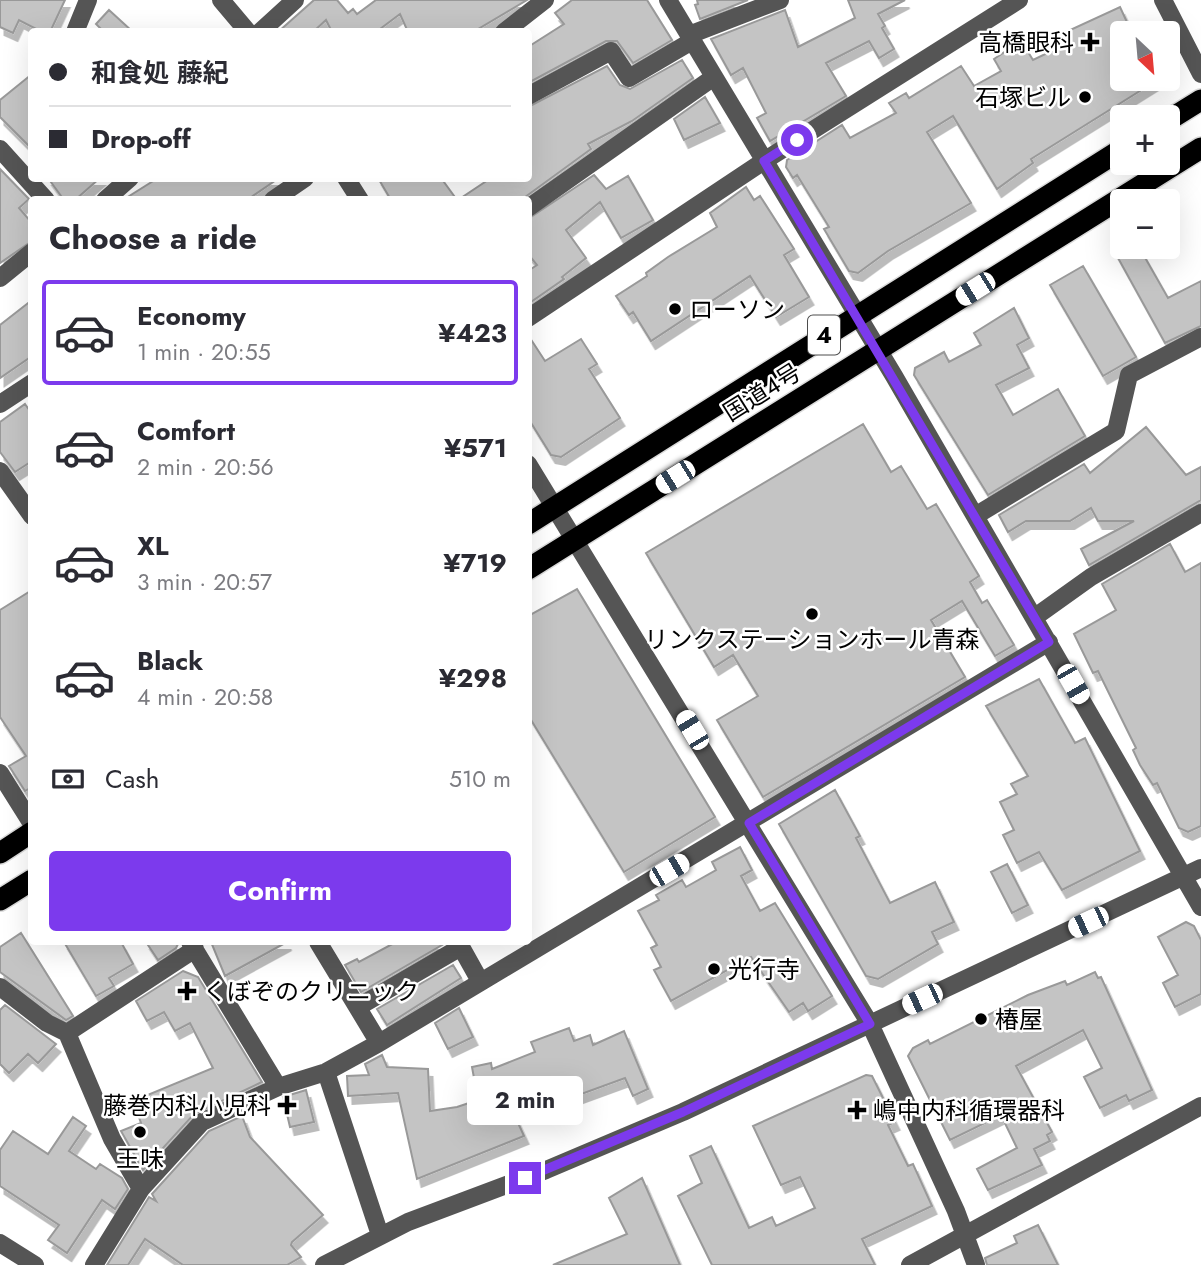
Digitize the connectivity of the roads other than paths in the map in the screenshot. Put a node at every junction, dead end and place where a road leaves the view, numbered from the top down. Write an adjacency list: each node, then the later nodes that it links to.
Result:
1 (88, 0): 9 (street)
2 (221, 0): 10 (street)
3 (295, 0): 11 (street)
4 (545, 0): 12 (street)
5 (668, 0): 13 (street)
6 (780, 0): 13 (street)
7 (1019, 0): 22 (street)
8 (1163, 0): 14 (street)
9 (77, 28)
10 (245, 28)
11 (264, 28)
12 (509, 28)
13 (690, 38): 15 (street); 16 (street)
14 (1201, 74)
15 (714, 77): 22 (street); 28 (street)
16 (532, 94)
17 (1201, 100): 18 (highway)
18 (1180, 113)
19 (1201, 148): 34 (highway, 国道4号 / 4)
20 (1110, 156): 32 (highway, 国道4号 / 4)
21 (3, 159): 25 (street)
22 (764, 161): 31 (street); 32 (street)
23 (125, 182): 26 (street)
24 (299, 182): 27 (street)
25 (42, 196)
26 (110, 196)
27 (279, 196)
28 (532, 205)
29 (28, 255): 30 (street)
30 (0, 278)
31 (532, 315)
32 (856, 315): 34 (street); 39 (highway, 国道4号 / 4)
33 (1201, 337): 42 (street)
34 (877, 350): 42 (street); 44 (highway, 国道4号 / 4)
35 (28, 386): 36 (street)
36 (0, 404)
37 (532, 470): 39 (street)
38 (0, 471): 40 (street)
39 (555, 507): 43 (highway, 国道4号 / 4); 44 (street)
40 (28, 510)
41 (1201, 513): 46 (street)
42 (975, 516): 46 (street)
43 (532, 521)
44 (575, 540): 45 (highway, 国道4号 / 4); 50 (street)
45 (532, 567)
46 (1035, 617): 47 (street)
47 (1049, 642): 50 (street); 54 (street)
48 (0, 773): 49 (street)
49 (28, 818)
50 (749, 823): 60 (street); 63 (street)
51 (28, 835): 52 (highway)
52 (0, 853)
53 (1201, 868): 54 (street)
54 (1184, 876): 57 (street); 63 (street)
55 (28, 882): 56 (highway)
56 (0, 900)
57 (1201, 906)
58 (192, 945): 64 (street); 67 (street)
59 (320, 945): 62 (street)
60 (480, 981): 62 (street); 65 (street)
61 (0, 987): 64 (street)
62 (358, 1007): 65 (street)
63 (870, 1024): 70 (street); 71 (street)
64 (67, 1033): 69 (street)
65 (379, 1043): 66 (street)
66 (326, 1072): 67 (street); 71 (street)
67 (278, 1087): 69 (street)
68 (1201, 1106): 70 (street)
69 (141, 1189): 74 (street)
70 (965, 1233): 76 (street); 77 (street)
71 (380, 1235): 75 (street)
72 (0, 1243): 73 (street)
73 (35, 1265)
74 (94, 1265)
75 (324, 1265)
76 (910, 1265)
77 (976, 1265)

